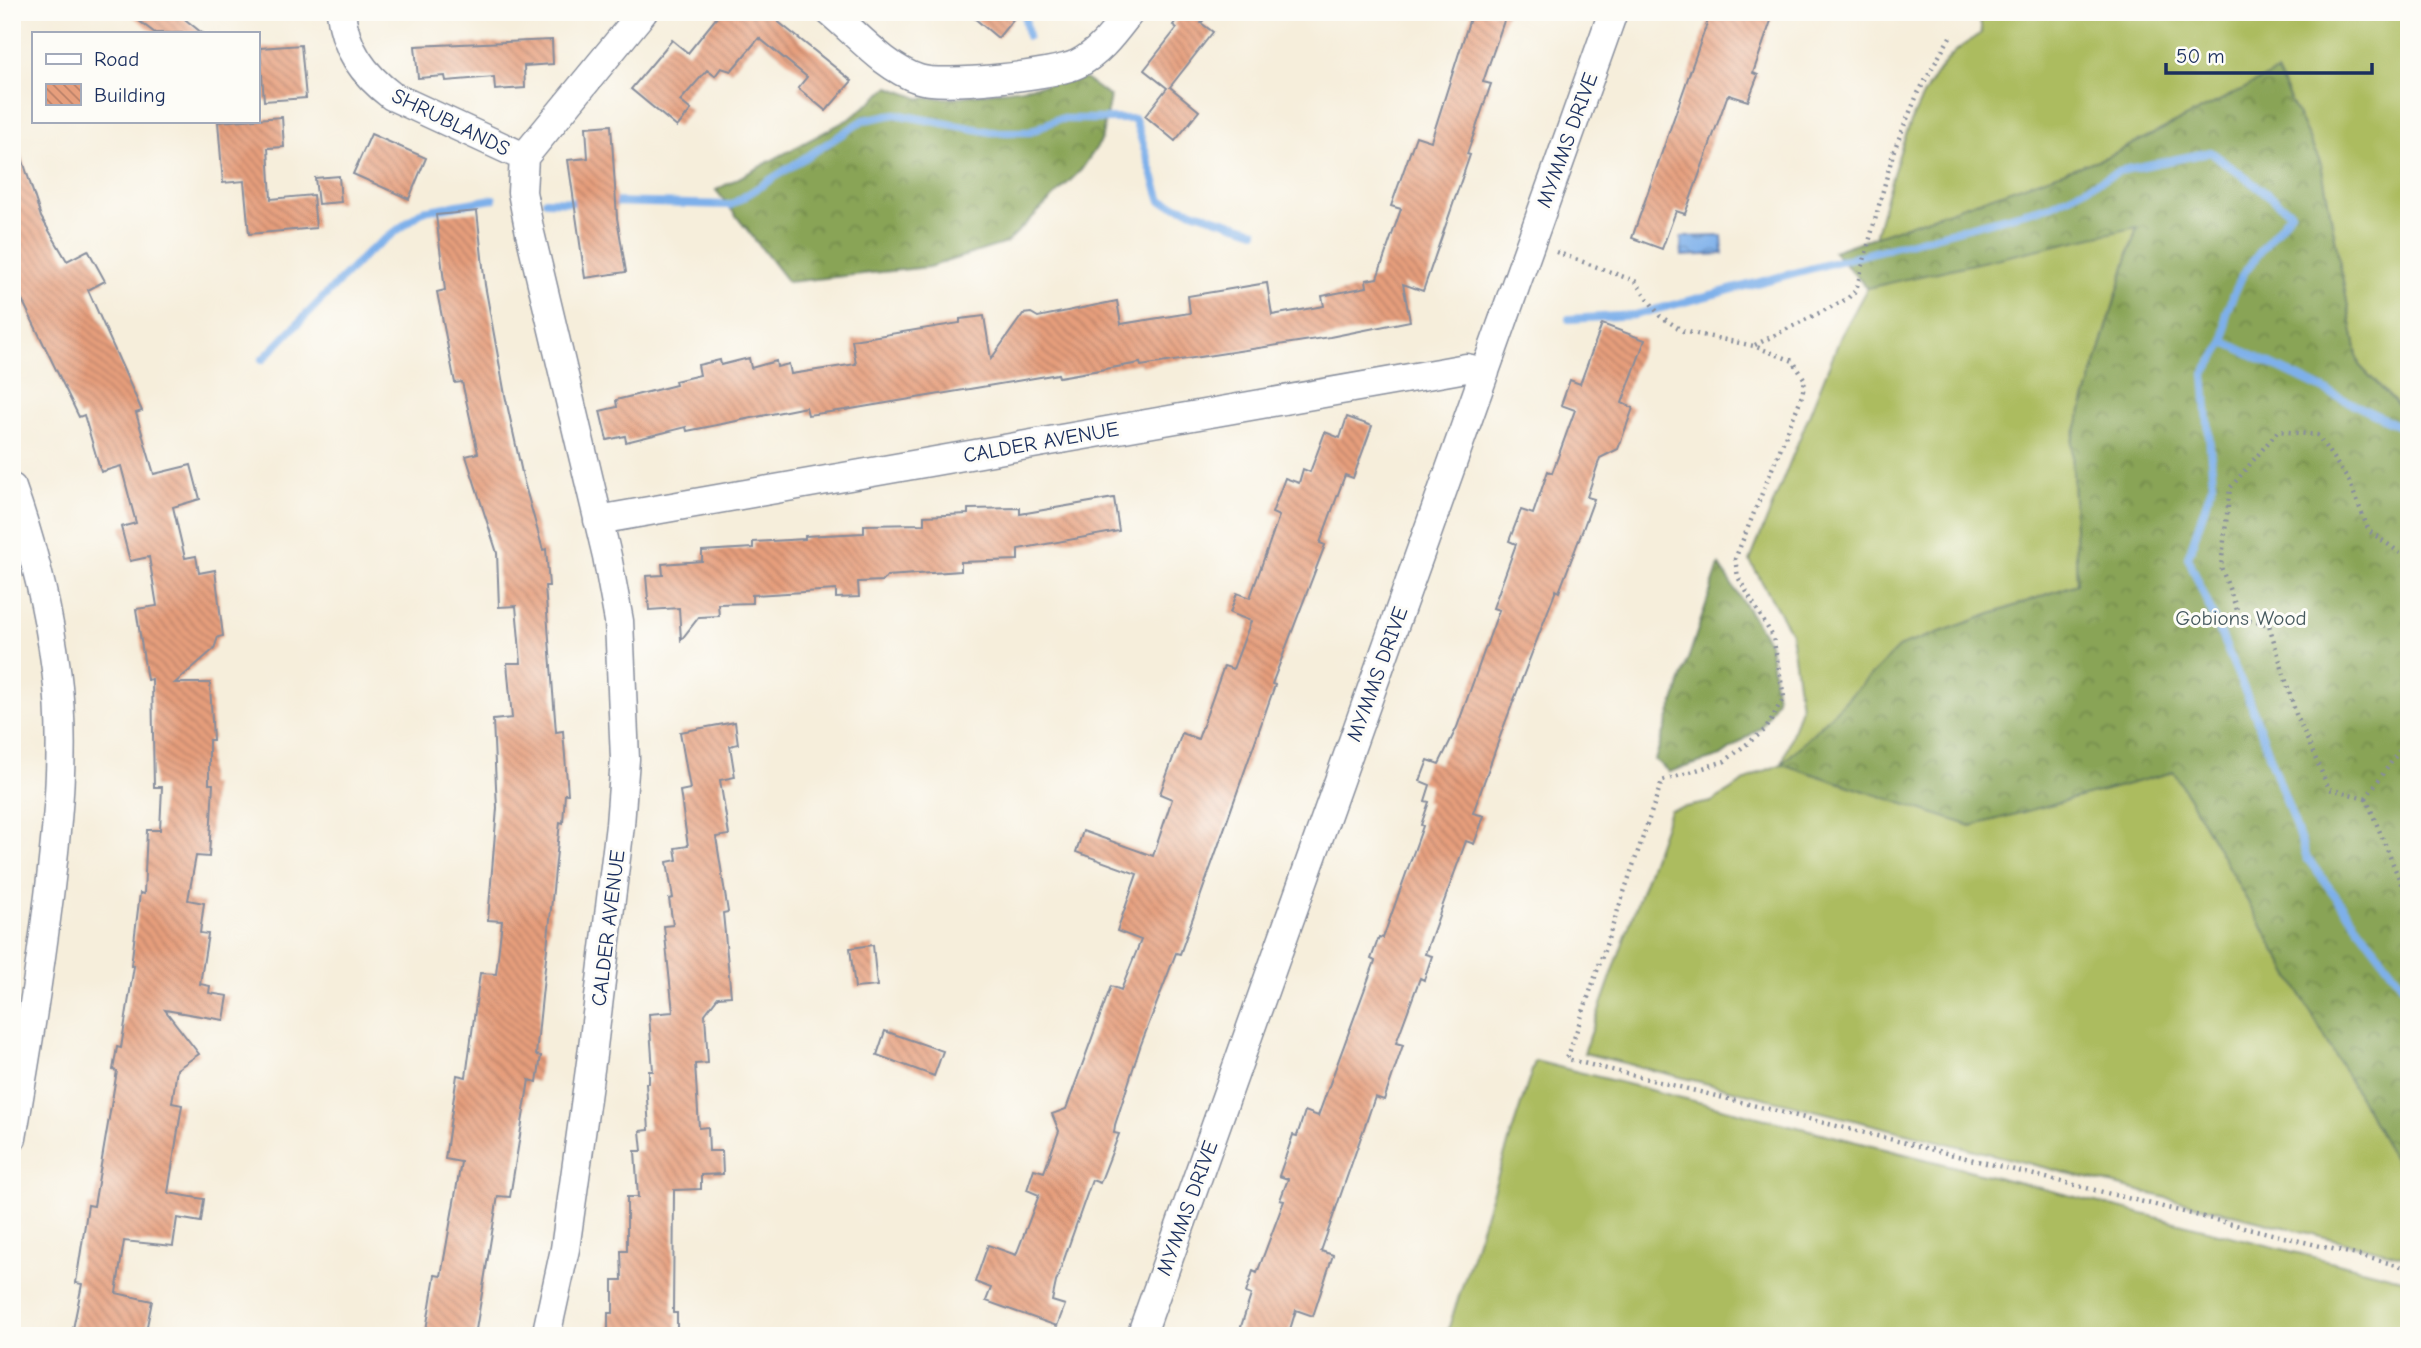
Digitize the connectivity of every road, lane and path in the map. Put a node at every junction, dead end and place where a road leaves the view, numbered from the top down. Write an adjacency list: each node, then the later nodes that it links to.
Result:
1 (341, 12): 7 (street, SHRUBLANDS)
2 (643, 12): 7 (street)
3 (830, 12): 4 (street)
4 (1130, 12)
5 (1614, 12): 8 (street, MYMMS DRIVE)
6 (1950, 37): 9 (path)
7 (524, 157): 12 (street, CALDER AVENUE)
8 (1529, 242): 9 (path); 10 (street, MYMMS DRIVE)
9 (1754, 346): 18 (path)
10 (1485, 372): 12 (street, CALDER AVENUE); 20 (street, MYMMS DRIVE)
11 (12, 488): 17 (street)
12 (598, 520): 19 (street, CALDER AVENUE)
13 (2409, 559): 15 (path)
14 (2409, 737): 15 (path)
15 (2366, 798): 16 (path)
16 (2409, 903)
17 (12, 1138)
18 (2409, 1268)
19 (546, 1336)
20 (1141, 1336)

